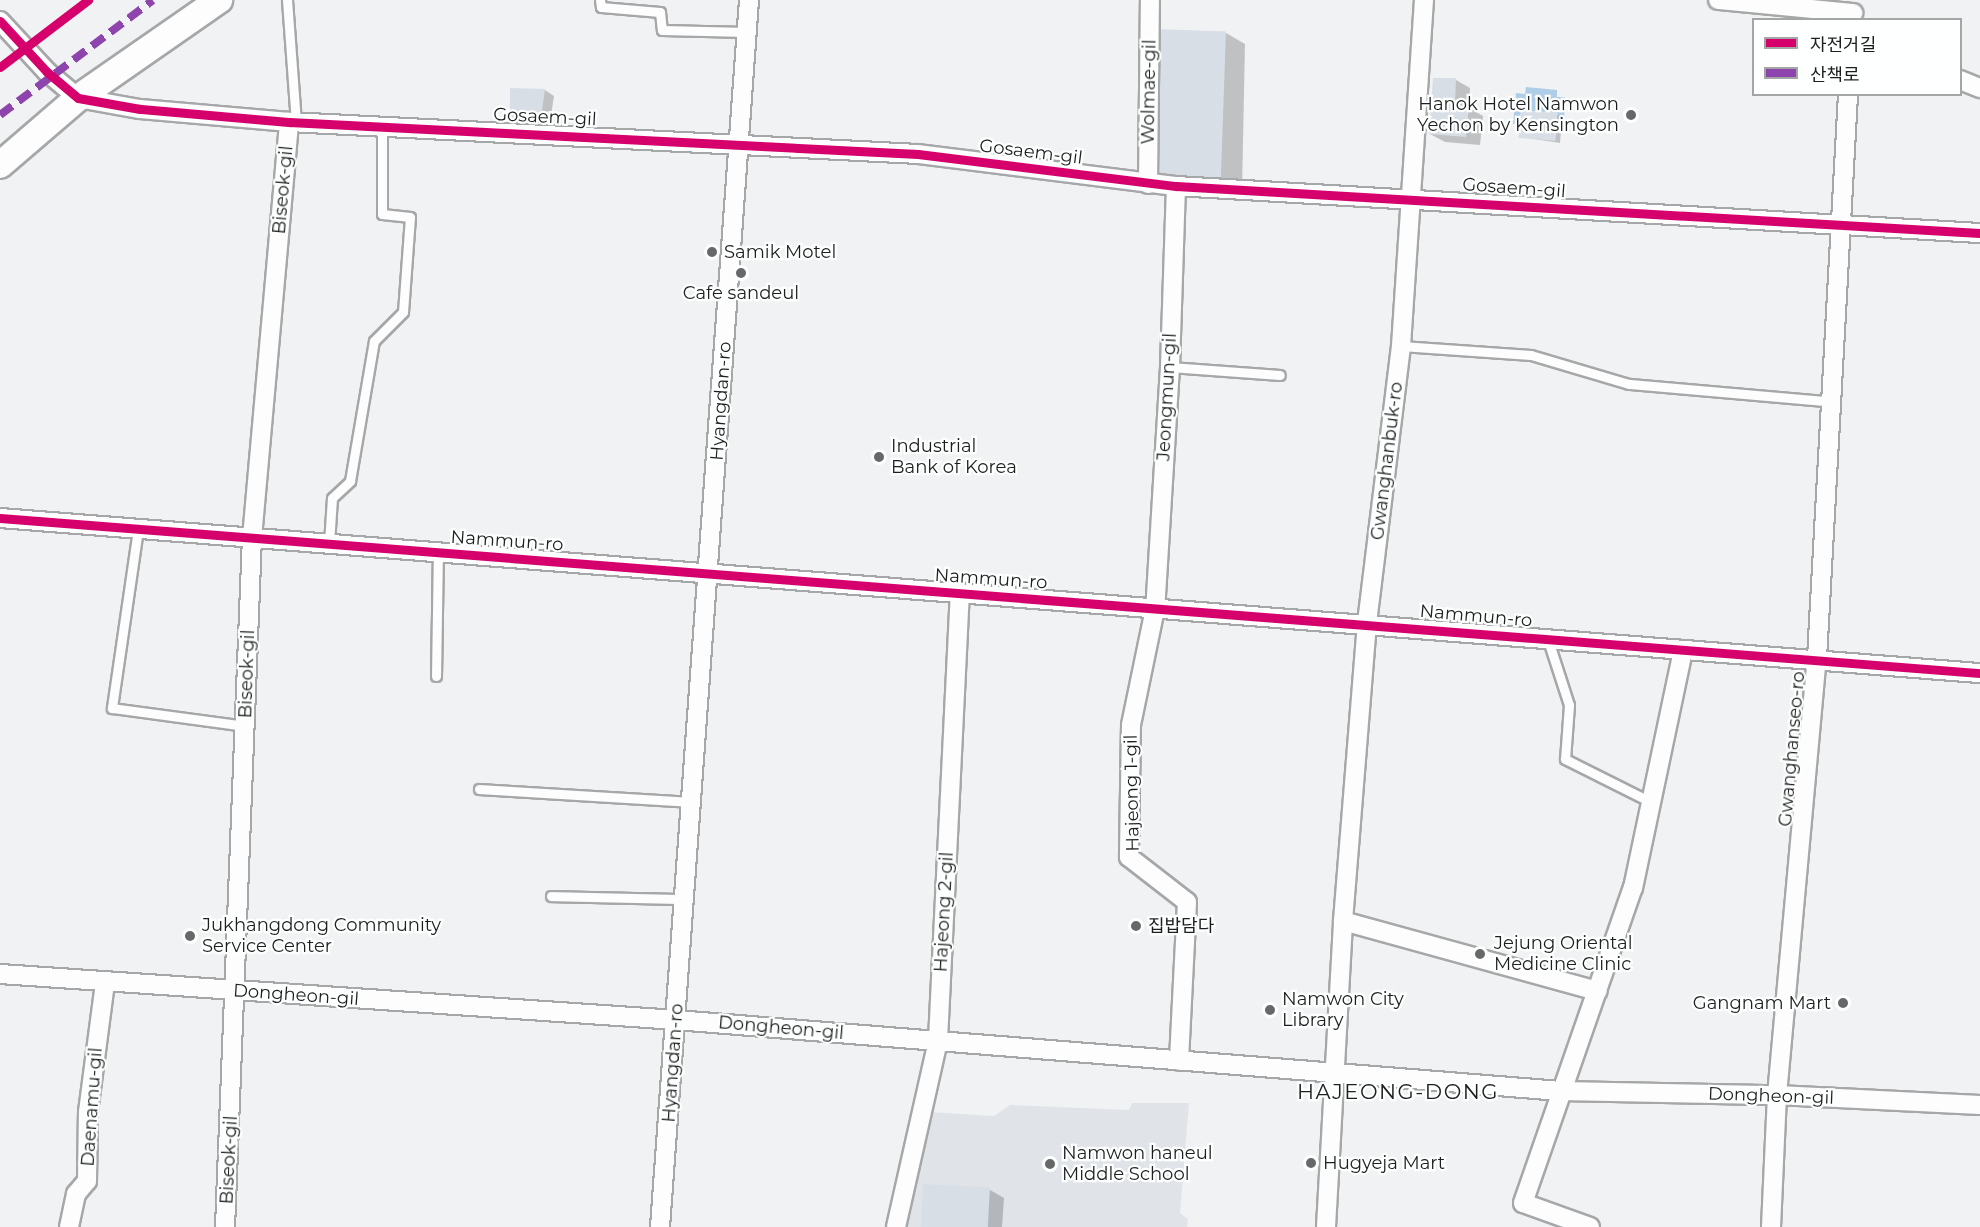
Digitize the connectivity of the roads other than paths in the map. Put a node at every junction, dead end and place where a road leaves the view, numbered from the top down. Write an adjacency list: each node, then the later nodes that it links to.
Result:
1 (219, 0): 14 (street)
2 (287, 0): 15 (lane, Biseok-gil)
3 (600, 0): 10 (lane)
4 (749, 0): 10 (street, Hyangdan-ro)
5 (1150, 0): 19 (street, Wolmae-gil)
6 (1424, 0): 21 (street, Gwanghanbuk-ro)
7 (1718, 0): 8 (street)
8 (1853, 11)
9 (0, 21): 14 (street)
10 (747, 32): 17 (street, Hyangdan-ro)
11 (1962, 81): 12 (street)
12 (1980, 88)
13 (1848, 96): 22 (street, Gwanghanseo-ro)
14 (78, 98): 15 (street, Gosaem-gil); 18 (street)
15 (292, 123): 16 (street, Gosaem-gil); 30 (street, Biseok-gil)
16 (382, 127): 17 (street, Gosaem-gil); 31 (lane)
17 (741, 142): 19 (street, Gosaem-gil); 33 (street, Hyangdan-ro)
18 (0, 165)
19 (1148, 184): 20 (street, Gosaem-gil)
20 (1176, 186): 21 (street, Gosaem-gil); 25 (street, Jeongmun-gil)
21 (1410, 198): 22 (street, Gosaem-gil); 24 (street, Gwanghanbuk-ro)
22 (1839, 225): 23 (street, Gosaem-gil); 27 (street, Gwanghanseo-ro)
23 (1980, 232)
24 (1401, 346): 27 (lane); 36 (street, Gwanghanbuk-ro)
25 (1170, 367): 26 (lane); 35 (street, Jeongmun-gil)
26 (1280, 375)
27 (1834, 402): 39 (street, Gwanghanseo-ro)
28 (0, 518): 29 (street, Nammun-ro)
29 (138, 529): 30 (street, Nammun-ro); 42 (lane)
30 (252, 538): 31 (street, Nammun-ro); 42 (street, Biseok-gil)
31 (329, 544): 32 (street, Nammun-ro)
32 (438, 553): 33 (street, Nammun-ro); 41 (lane, Nammun-ro)
33 (708, 574): 34 (street, Nammun-ro); 44 (street, Hyangdan-ro)
34 (960, 593): 35 (street, Nammun-ro); 54 (street, Hajeong 2-gil)
35 (1155, 609): 36 (street, Nammun-ro); 55 (street, Hajeong 1-gil)
36 (1367, 623): 37 (street, Nammun-ro); 48 (street, Gwanghanbuk-ro)
37 (1548, 639): 38 (street, Nammun-ro); 45 (lane)
38 (1683, 650): 39 (street, Nammun-ro); 45 (street)
39 (1817, 658): 40 (street, Nammun-ro); 58 (street, Gwanghanseo-ro)
40 (1980, 673)
41 (436, 676)
42 (246, 726): 51 (street, Biseok-gil)
43 (479, 789): 44 (lane)
44 (692, 802): 47 (street, Hyangdan-ro)
45 (1651, 802): 52 (street)
46 (551, 896): 47 (lane)
47 (685, 899): 53 (street, Hyangdan-ro)
48 (1343, 921): 52 (street); 56 (street, Gwanghanbuk-ro)
49 (0, 974): 50 (street, Dongheon-gil)
50 (105, 982): 51 (street, Dongheon-gil); 60 (street, Daenamu-gil)
51 (237, 991): 53 (street, Dongheon-gil); 61 (street, Biseok-gil)
52 (1598, 991): 57 (street)
53 (676, 1020): 54 (street, Dongheon-gil); 62 (street, Hyangdan-ro)
54 (938, 1040): 55 (street, Dongheon-gil); 63 (street, Hajeong 2-gil)
55 (1179, 1061): 56 (street, Dongheon-gil)
56 (1336, 1073): 57 (street, Dongheon-gil); 64 (street, Gwanghanbuk-ro)
57 (1561, 1091): 58 (street, Dongheon-gil); 65 (street)
58 (1777, 1095): 59 (street, Dongheon-gil); 66 (street, Gwanghanseo-ro)
59 (1980, 1105)
60 (69, 1227)
61 (225, 1227)
62 (660, 1227)
63 (896, 1227)
64 (1326, 1227)
65 (1590, 1227)
66 (1771, 1227)

